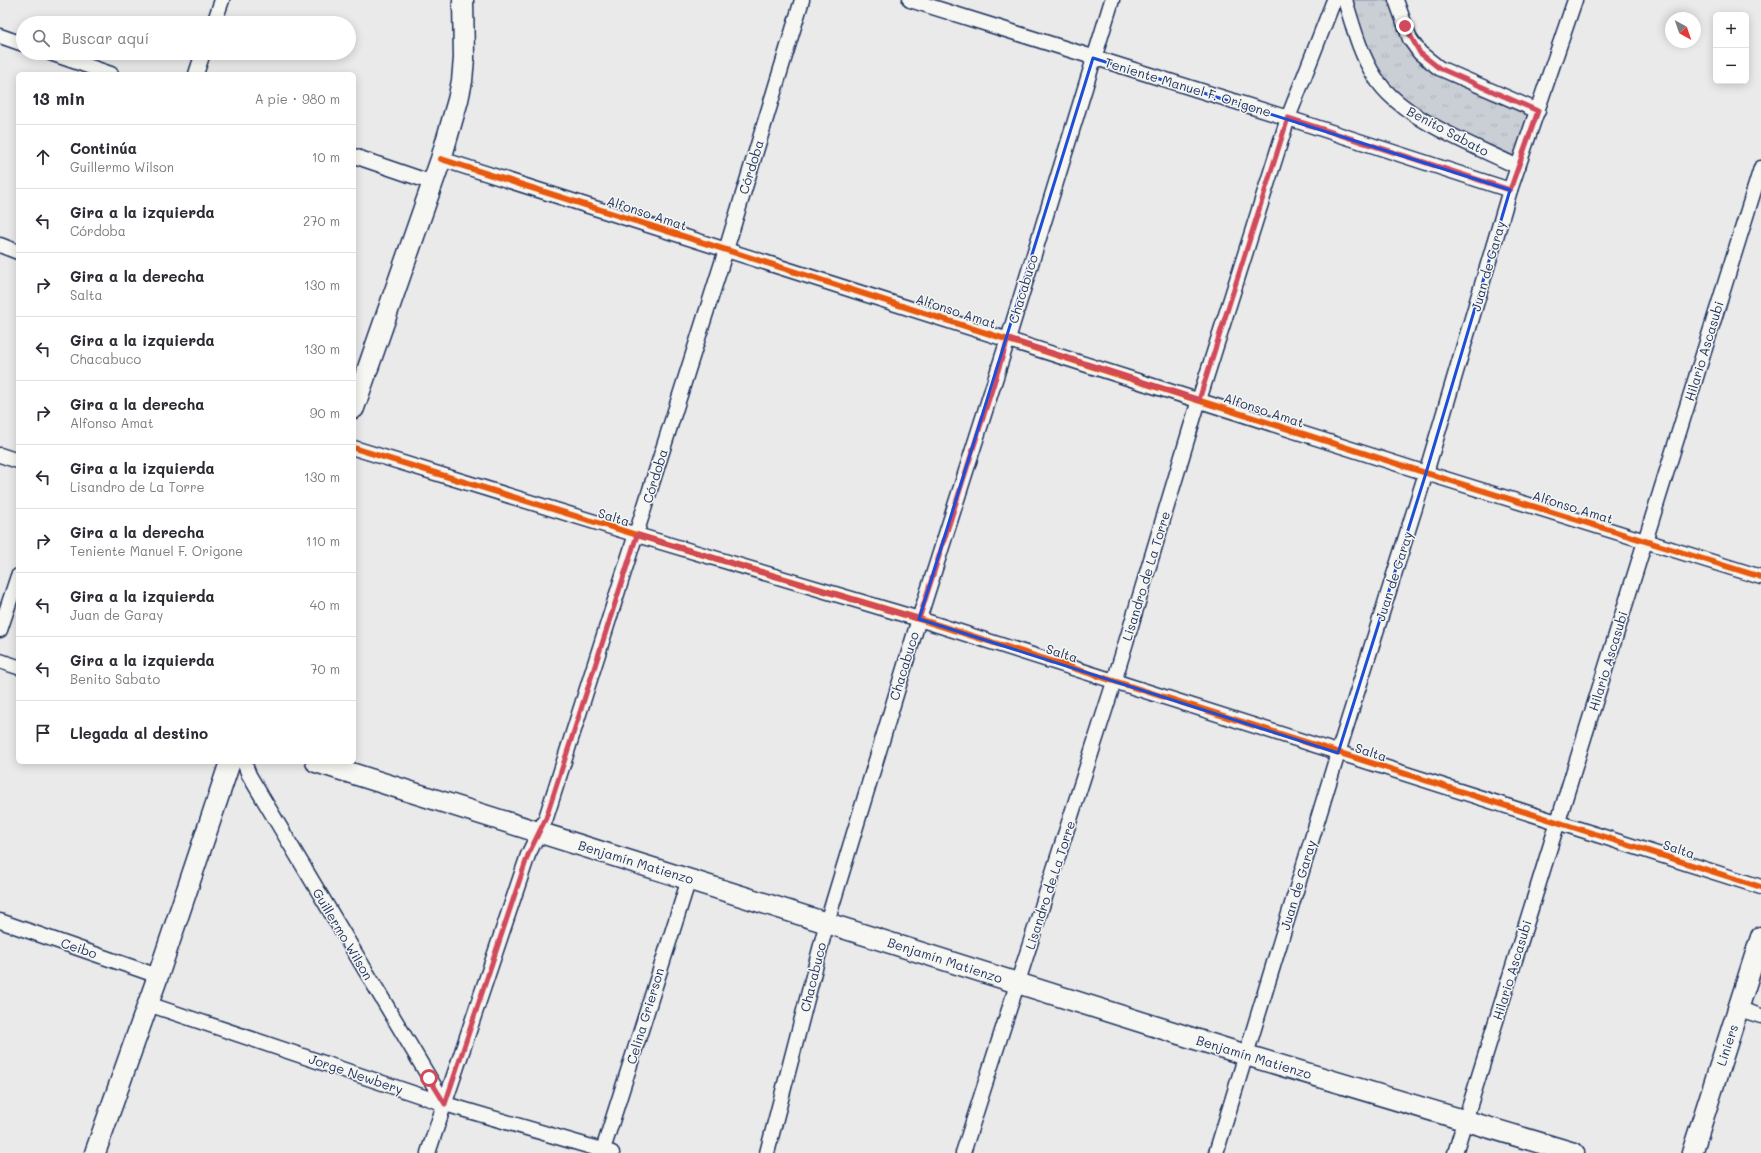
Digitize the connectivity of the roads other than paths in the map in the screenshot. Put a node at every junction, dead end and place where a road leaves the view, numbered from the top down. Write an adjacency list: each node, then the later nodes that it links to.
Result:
1 (222, 0): 10 (street)
2 (463, 0): 21 (street)
3 (802, 0): 27 (street, Córdoba)
4 (910, 0): 13 (street, Teniente Manuel F. Origone)
5 (1112, 0): 13 (street, Chacabuco)
6 (1334, 0): 19 (street, Lisandro de La Torre)
7 (1345, 0): 22 (street, Benito Sabato)
8 (1396, 0): 18 (street)
9 (1574, 0): 18 (street, Juan de Garay)
10 (216, 16)
11 (0, 36): 12 (street)
12 (16, 42)
13 (1093, 58): 19 (street, Teniente Manuel F. Origone); 29 (street, Chacabuco)
14 (70, 60): 16 (street)
15 (201, 60): 17 (street)
16 (105, 72)
17 (197, 72)
18 (1538, 111): 22 (street, Juan de Garay)
19 (1288, 118): 25 (street, Teniente Manuel F. Origone); 32 (street, Lisandro de La Torre)
20 (356, 157): 24 (street)
21 (441, 159): 24 (street); 27 (street, Alfonso Amat)
22 (1518, 167): 25 (street, Juan de Garay)
23 (1761, 168): 38 (street, Hilario Ascasubi)
24 (433, 182): 30 (street)
25 (1510, 190): 36 (street, Juan de Garay)
26 (0, 245): 28 (street)
27 (726, 250): 29 (street, Alfonso Amat); 37 (street, Córdoba)
28 (16, 251)
29 (1008, 339): 32 (street, Alfonso Amat); 41 (street, Chacabuco)
30 (360, 370): 31 (street)
31 (356, 395)
32 (1199, 400): 36 (street, Alfonso Amat); 45 (street, Lisandro de La Torre)
33 (356, 449): 37 (street, Salta)
34 (0, 455): 35 (street)
35 (16, 461)
36 (1426, 474): 38 (street, Alfonso Amat); 46 (street, Juan de Garay)
37 (637, 535): 41 (street, Salta); 51 (street, Córdoba)
38 (1645, 540): 39 (street, Alfonso Amat); 50 (street, Hilario Ascasubi)
39 (1761, 577)
40 (16, 582): 42 (street)
41 (919, 619): 45 (street, Salta); 55 (street, Chacabuco)
42 (0, 630)
43 (0, 661): 44 (street)
44 (16, 666)
45 (1114, 682): 46 (street, Salta); 58 (street, Lisandro de La Torre)
46 (1338, 753): 50 (street, Salta); 62 (street, Juan de Garay)
47 (229, 764): 57 (street)
48 (245, 764): 63 (street, Guillermo Wilson)
49 (322, 764): 51 (street, Benjamín Matienzo)
50 (1558, 822): 53 (street, Salta); 64 (street, Hilario Ascasubi)
51 (540, 832): 52 (street, Benjamín Matienzo); 63 (street, Córdoba)
52 (689, 879): 55 (street, Benjamín Matienzo); 65 (street, Celina Grierson)
53 (1761, 887)
54 (0, 921): 57 (street, Ceibo)
55 (827, 922): 58 (street, Benjamín Matienzo); 68 (street, Chacabuco)
56 (1761, 937): 60 (street, Liniers)
57 (158, 976): 59 (street)
58 (1019, 984): 62 (street, Benjamín Matienzo); 69 (street, Lisandro de La Torre)
59 (148, 1004): 63 (street, Jorge Newbery); 66 (street)
60 (1739, 1009): 61 (street); 73 (street, Liniers)
61 (1761, 1016)
62 (1246, 1055): 64 (street, Benjamín Matienzo); 70 (street, Juan de Garay)
63 (445, 1104): 65 (street, Jorge Newbery); 67 (street, Córdoba)
64 (1465, 1120): 71 (street, Hilario Ascasubi); 72 (street, Benjamín Matienzo)
65 (606, 1152)
66 (96, 1153)
67 (428, 1153)
68 (767, 1153)
69 (963, 1153)
70 (1216, 1153)
71 (1455, 1153)
72 (1574, 1153)
73 (1692, 1153)

